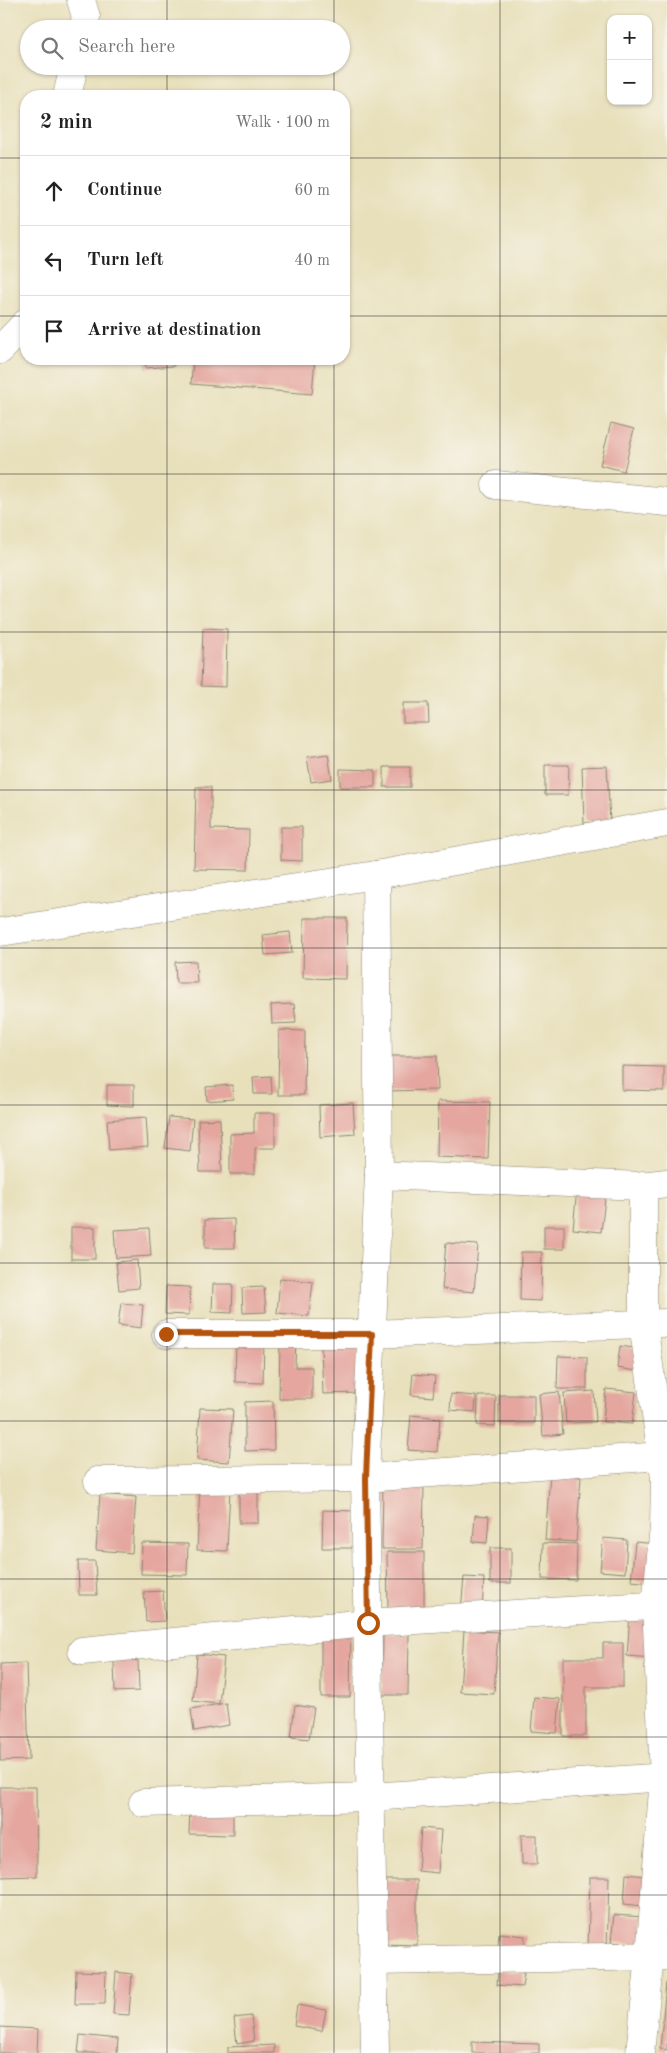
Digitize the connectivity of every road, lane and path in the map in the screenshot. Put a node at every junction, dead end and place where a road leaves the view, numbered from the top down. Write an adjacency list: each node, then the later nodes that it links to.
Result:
1 (81, 0): 2 (street)
2 (85, 20)
3 (72, 75): 4 (street)
4 (68, 90)
5 (20, 329): 6 (street)
6 (0, 350)
7 (496, 485): 8 (street)
8 (667, 502)
9 (667, 823): 10 (street)
10 (376, 875): 11 (street); 12 (street)
11 (0, 932)
12 (379, 1176): 13 (street); 16 (street)
13 (655, 1184): 14 (street)
14 (655, 1323): 16 (street); 17 (street)
15 (166, 1334): 16 (street)
16 (372, 1334): 18 (street)
17 (661, 1456): 18 (street); 20 (street)
18 (366, 1478): 19 (street); 22 (street)
19 (98, 1481)
20 (665, 1527): 21 (street)
21 (661, 1605): 22 (street); 24 (street)
22 (368, 1623): 23 (street); 25 (street)
23 (82, 1651)
24 (665, 1777): 25 (street); 27 (street)
25 (370, 1798): 26 (street); 28 (street)
26 (142, 1803)
27 (659, 1956): 28 (street); 30 (street)
28 (373, 1961): 29 (street)
29 (375, 2053)
30 (640, 2053)

